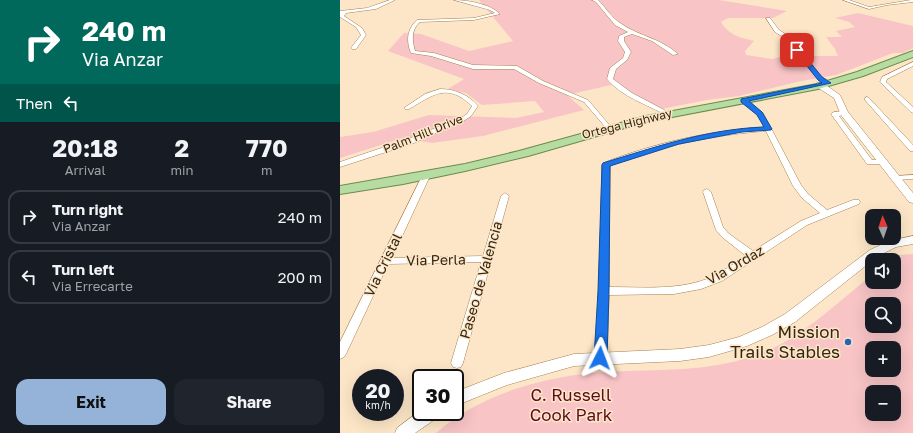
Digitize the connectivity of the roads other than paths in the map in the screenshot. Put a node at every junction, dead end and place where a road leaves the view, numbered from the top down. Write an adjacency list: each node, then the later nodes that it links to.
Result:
1 (393, 0): 6 (street)
2 (456, 0): 19 (street)
3 (594, 0): 8 (street)
4 (845, 0): 5 (street)
5 (913, 1)
6 (342, 12): 9 (street)
7 (768, 19): 13 (street)
8 (632, 32): 10 (street); 18 (street)
9 (354, 48)
10 (674, 54)
11 (913, 54): 13 (main road, Ortega Highway)
12 (913, 64): 17 (street)
13 (824, 84): 15 (main road, Ortega Highway); 24 (street)
14 (868, 99): 21 (street)
15 (743, 100): 18 (main road, Ortega Highway); 20 (street)
16 (407, 108): 22 (street, Palm Hill Drive)
17 (913, 111)
18 (668, 114): 19 (main road, Ortega Highway)
19 (608, 128): 23 (main road, Ortega Highway)
20 (768, 129): 31 (street); 36 (street)
21 (913, 149)
22 (340, 165)
23 (426, 176): 26 (main road, Ortega Highway); 35 (street, Via Cristal)
24 (896, 178): 25 (street); 29 (street)
25 (913, 178)
26 (340, 190)
27 (707, 192): 33 (street)
28 (505, 196): 34 (street, Paseo de Valencia)
29 (913, 200)
30 (856, 202): 31 (street, Via Ordaz)
31 (825, 214): 33 (street, Via Ordaz)
32 (913, 240): 39 (street)
33 (753, 256): 36 (street, Via Ordaz)
34 (488, 259): 35 (street, Via Perla); 40 (street, Paseo de Valencia)
35 (385, 261): 37 (street, Via Cristal)
36 (604, 291): 39 (street)
37 (345, 335): 38 (street, Via Cristal)
38 (340, 354)
39 (600, 358): 41 (street)
40 (458, 363)
41 (464, 395)
42 (420, 421): 43 (street)
43 (403, 433)

